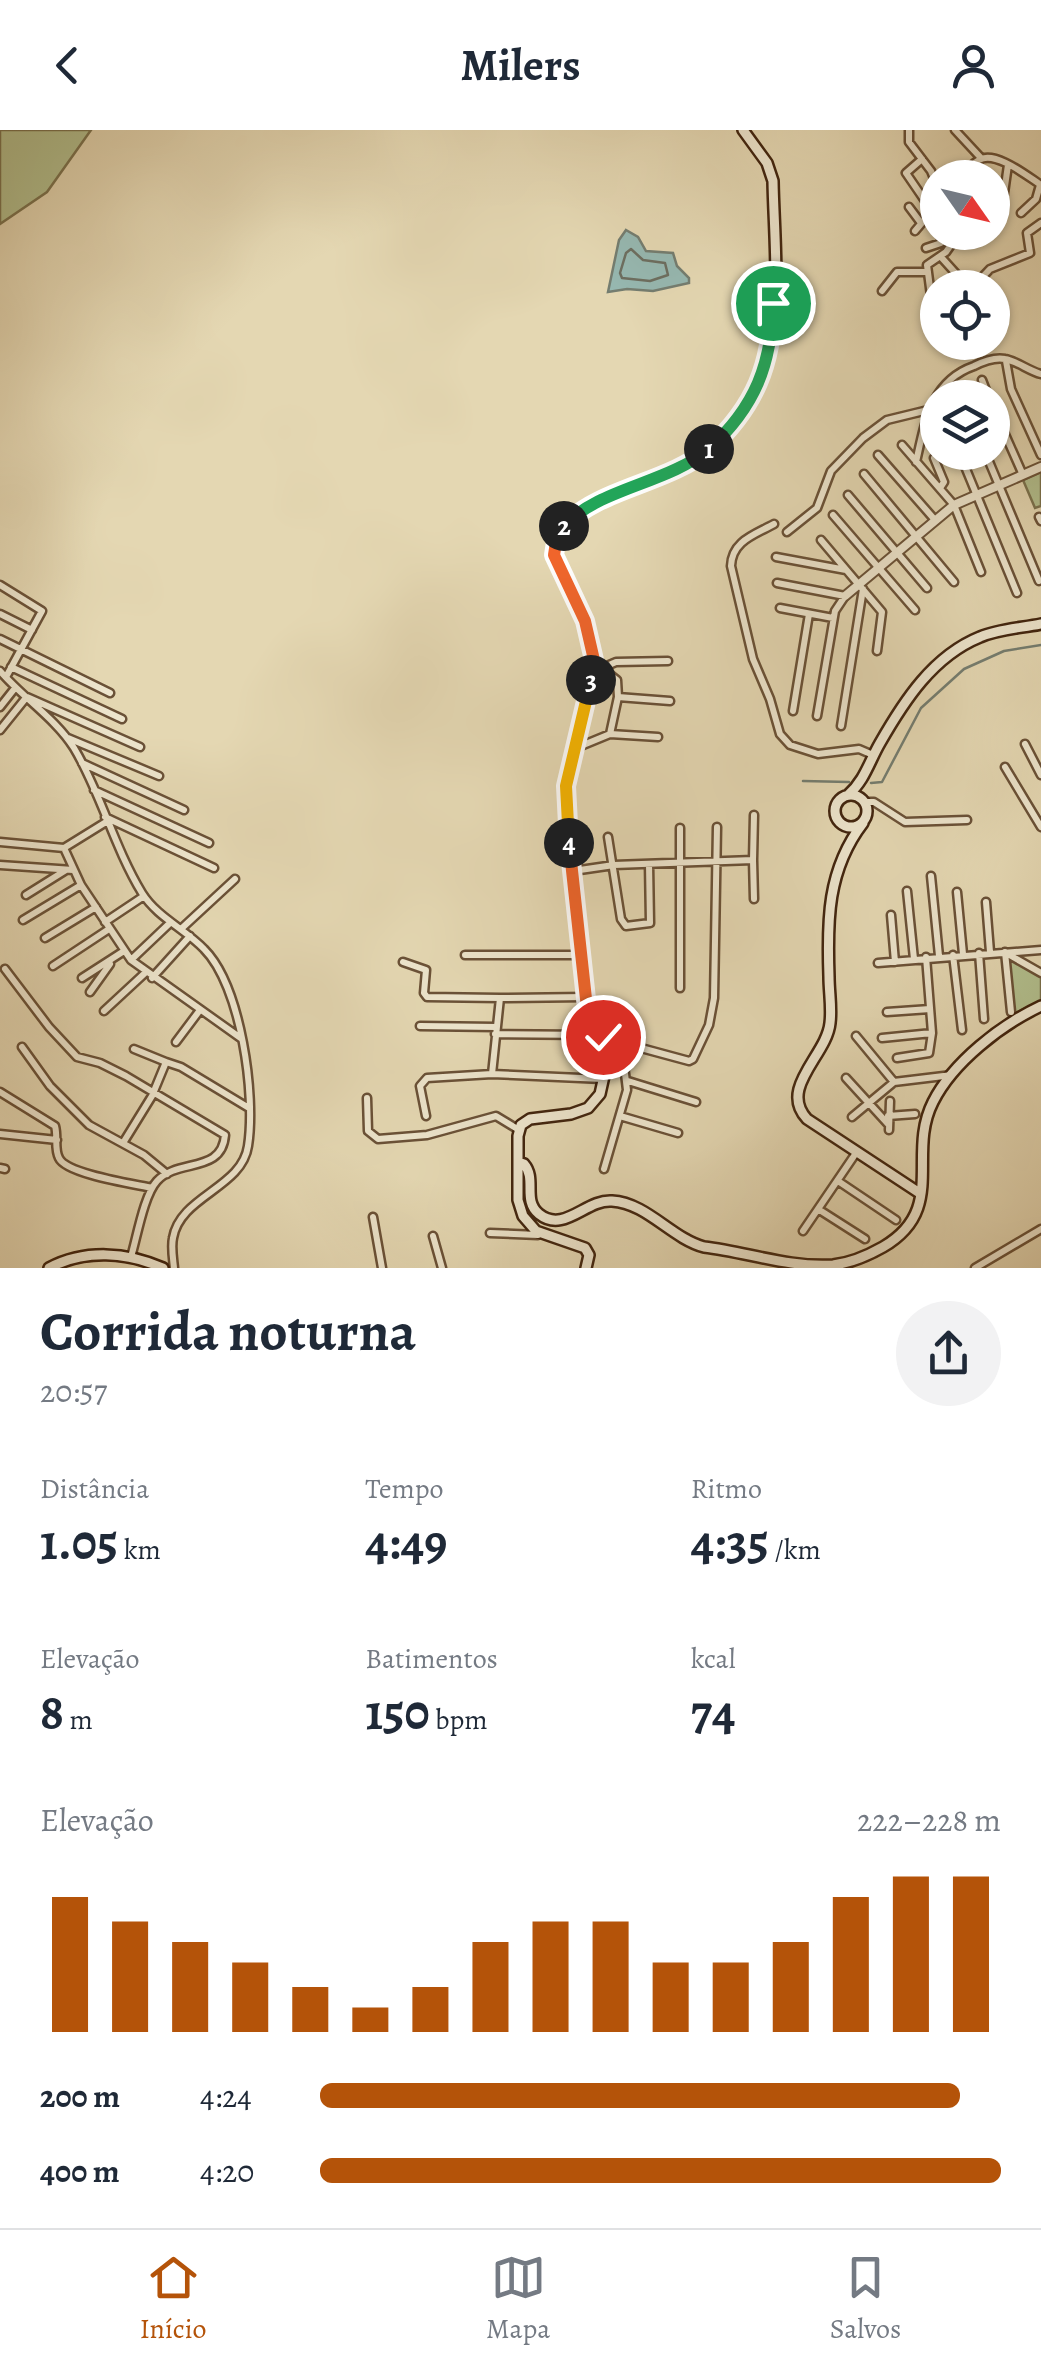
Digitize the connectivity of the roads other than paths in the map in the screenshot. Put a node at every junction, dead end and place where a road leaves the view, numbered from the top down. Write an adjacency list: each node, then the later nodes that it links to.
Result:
1 (743, 130): 82 (main road)
2 (909, 130): 5 (street)
3 (956, 130): 4 (street)
4 (981, 158): 6 (street)
5 (922, 159)
6 (989, 160)
7 (920, 161): 10 (street)
8 (1010, 166): 9 (street)
9 (1040, 184): 12 (street)
10 (920, 193)
11 (909, 207): 13 (street)
12 (1020, 213)
13 (920, 222)
14 (1041, 223): 19 (street)
15 (920, 225): 16 (street)
16 (916, 231)
17 (947, 250): 20 (street)
18 (1039, 250): 19 (street)
19 (1030, 253): 23 (street)
20 (941, 258): 21 (street); 22 (street)
21 (928, 270)
22 (953, 270)
23 (989, 270)
24 (920, 272): 25 (street)
25 (882, 291)
26 (1000, 360): 30 (street)
27 (1006, 360): 33 (street)
28 (1008, 360): 29 (street)
29 (1041, 374)
30 (949, 380)
31 (920, 412): 54 (street)
32 (1041, 423): 33 (street)
33 (1031, 430): 38 (street)
34 (902, 445): 39 (street)
35 (920, 445): 39 (street)
36 (1010, 447): 45 (street)
37 (878, 454): 52 (street)
38 (1041, 454)
39 (916, 462): 47 (street)
40 (1041, 466): 45 (street)
41 (939, 470): 47 (street)
42 (966, 470): 49 (street)
43 (993, 470): 46 (street)
44 (864, 474): 55 (street)
45 (1022, 475): 46 (street)
46 (999, 485): 49 (street); 62 (street)
47 (940, 488): 50 (street)
48 (848, 494): 57 (street)
49 (976, 494): 50 (street); 68 (street)
50 (954, 505): 52 (street); 61 (street)
51 (833, 515): 59 (street)
52 (934, 520): 55 (street)
53 (774, 524): 102 (street)
54 (788, 532)
55 (916, 536): 57 (street); 63 (street)
56 (821, 540): 60 (street)
57 (897, 553): 59 (street); 67 (street)
58 (776, 557): 60 (street)
59 (879, 568): 66 (street); 71 (street)
60 (847, 570): 66 (street)
61 (981, 572)
62 (1039, 581)
63 (954, 582)
64 (777, 583): 69 (street)
65 (0, 585): 76 (street)
66 (861, 587): 69 (street); 79 (street); 94 (street)
67 (926, 588)
68 (1017, 594)
69 (845, 596): 74 (street)
70 (780, 608): 73 (street)
71 (914, 610)
72 (0, 614): 76 (street)
73 (809, 614): 74 (street); 91 (street)
74 (833, 618): 92 (street)
75 (1041, 624): 102 (main road)
76 (32, 630): 78 (street)
77 (0, 639): 78 (street)
78 (21, 650): 81 (street); 86 (street)
79 (877, 651)
80 (668, 661): 83 (street)
81 (11, 667): 84 (street); 93 (street)
82 (593, 671): 83 (street); 101 (main road)
83 (607, 672): 87 (street)
84 (3, 674): 85 (street)
85 (15, 688): 88 (street); 90 (street)
86 (110, 692)
87 (618, 697): 89 (street); 96 (street)
88 (26, 700): 95 (street); 97 (street); 100 (street)
89 (670, 701)
90 (0, 705)
91 (793, 710)
92 (817, 716)
93 (122, 718)
94 (841, 726)
95 (0, 730)
96 (610, 734): 98 (street); 101 (street)
97 (66, 737): 103 (street); 106 (street)
98 (658, 737)
99 (1025, 744): 105 (street)
100 (140, 747)
101 (575, 748): 133 (main road)
102 (872, 755): 107 (main road)
103 (82, 763): 108 (street); 111 (street)
104 (1005, 766): 119 (street)
105 (1041, 775)
106 (159, 776)
107 (864, 779): 109 (main road); 110 (main road)
108 (92, 790): 113 (street); 122 (street)
109 (848, 795): 110 (main road); 116 (main road)
110 (864, 800): 114 (street); 115 (main road)
111 (184, 810)
112 (754, 815): 126 (street)
113 (105, 819): 124 (street); 131 (street); 140 (street)
114 (966, 820)
115 (863, 823): 116 (main road); 123 (main road)
116 (844, 826): 123 (main road)
117 (717, 827): 125 (street)
118 (680, 828): 127 (street)
119 (1041, 828)
120 (608, 837): 130 (street)
121 (0, 842): 124 (street)
122 (209, 843)
123 (850, 845): 221 (main road)
124 (64, 848): 132 (street)
125 (717, 860): 126 (street); 127 (street); 192 (street)
126 (753, 860): 141 (street)
127 (682, 861): 128 (street); 173 (street)
128 (649, 864): 130 (street); 130 (street)
129 (0, 865): 132 (street)
130 (614, 865): 133 (street)
131 (214, 868)
132 (70, 870): 136 (street); 139 (street)
133 (572, 871): 156 (main road)
134 (931, 876): 160 (street)
135 (235, 879): 148 (street)
136 (82, 885): 143 (street); 145 (street)
137 (907, 890): 163 (street)
138 (957, 892): 158 (street)
139 (26, 895)
140 (144, 896): 146 (street); 147 (street)
141 (754, 900)
142 (986, 902): 152 (street)
143 (96, 907): 147 (street); 150 (street)
144 (891, 915): 166 (street)
145 (23, 920)
146 (171, 922): 148 (street); 164 (street)
147 (107, 925): 151 (street); 168 (street)
148 (181, 930): 149 (street)
149 (190, 936): 171 (street); 191 (street)
150 (45, 938)
151 (124, 952): 162 (street); 164 (street)
152 (990, 952): 153 (street); 155 (street)
153 (1004, 952): 154 (street); 170 (street); 182 (street)
154 (1041, 952): 170 (street)
155 (979, 953): 158 (street); 183 (street)
156 (582, 954): 159 (street); 175 (main road)
157 (953, 954): 158 (street); 160 (street); 185 (street)
158 (963, 954)
159 (465, 955)
160 (939, 956): 161 (street)
161 (926, 957): 163 (street); 178 (street)
162 (113, 959): 172 (street); 174 (street)
163 (914, 959): 166 (street)
164 (131, 960): 171 (street)
165 (403, 962): 176 (street)
166 (895, 962): 167 (street)
167 (878, 963)
168 (53, 966)
169 (5, 968): 204 (street)
170 (1040, 972)
171 (148, 975): 179 (street); 180 (street)
172 (82, 978)
173 (680, 988)
174 (90, 992)
175 (586, 997): 176 (street); 188 (main road)
176 (500, 998): 186 (street)
177 (1041, 1006): 199 (main road)
178 (930, 1008): 181 (street); 187 (street)
179 (200, 1010): 191 (street); 193 (street)
180 (104, 1011)
181 (887, 1012)
182 (1011, 1012)
183 (984, 1019)
184 (420, 1026): 186 (street)
185 (962, 1030)
186 (496, 1031): 188 (street); 198 (street)
187 (932, 1032): 190 (street); 196 (street)
188 (593, 1035): 192 (street); 201 (main road)
189 (856, 1036): 203 (street)
190 (882, 1038)
191 (243, 1040): 210 (street)
192 (621, 1040): 202 (street)
193 (176, 1042)
194 (22, 1048): 220 (street)
195 (134, 1049): 197 (street)
196 (897, 1058)
197 (166, 1062): 204 (street); 210 (street)
198 (492, 1074): 201 (street); 212 (street)
199 (952, 1075): 203 (street); 225 (main road)
200 (846, 1078): 209 (street)
201 (603, 1079): 216 (main road)
202 (628, 1081): 208 (street); 213 (street)
203 (894, 1082): 209 (street)
204 (153, 1092): 220 (street); 224 (street)
205 (1, 1095): 219 (street)
206 (368, 1098): 216 (street)
207 (890, 1101): 215 (street)
208 (696, 1102)
209 (868, 1103): 214 (street); 215 (street)
210 (249, 1108): 243 (street)
211 (915, 1114): 215 (street)
212 (426, 1116)
213 (620, 1116): 218 (street); 223 (street)
214 (852, 1118)
215 (888, 1124)
216 (519, 1130): 222 (main road)
217 (0, 1134): 219 (street)
218 (678, 1134)
219 (57, 1140): 228 (street)
220 (123, 1143): 224 (street)
221 (856, 1154): 226 (street); 227 (main road)
222 (521, 1163): 236 (main road); 240 (main road)
223 (604, 1169)
224 (166, 1174): 228 (street)
225 (922, 1180): 227 (main road); 229 (main road)
226 (838, 1181): 230 (street); 232 (street)
227 (904, 1183): 229 (main road)
228 (152, 1188): 239 (street)
229 (920, 1194): 240 (main road)
230 (818, 1209): 234 (street); 238 (street)
231 (373, 1217): 244 (street)
232 (896, 1220)
233 (1041, 1229): 247 (street)
234 (803, 1231)
235 (490, 1233): 236 (street)
236 (544, 1235): 246 (main road)
237 (433, 1236): 245 (street)
238 (864, 1239)
239 (131, 1257): 241 (main road); 242 (main road)
240 (780, 1265)
241 (49, 1268)
242 (164, 1268)
243 (174, 1268)
244 (382, 1268)
245 (442, 1268)
246 (586, 1268)
247 (975, 1268)

